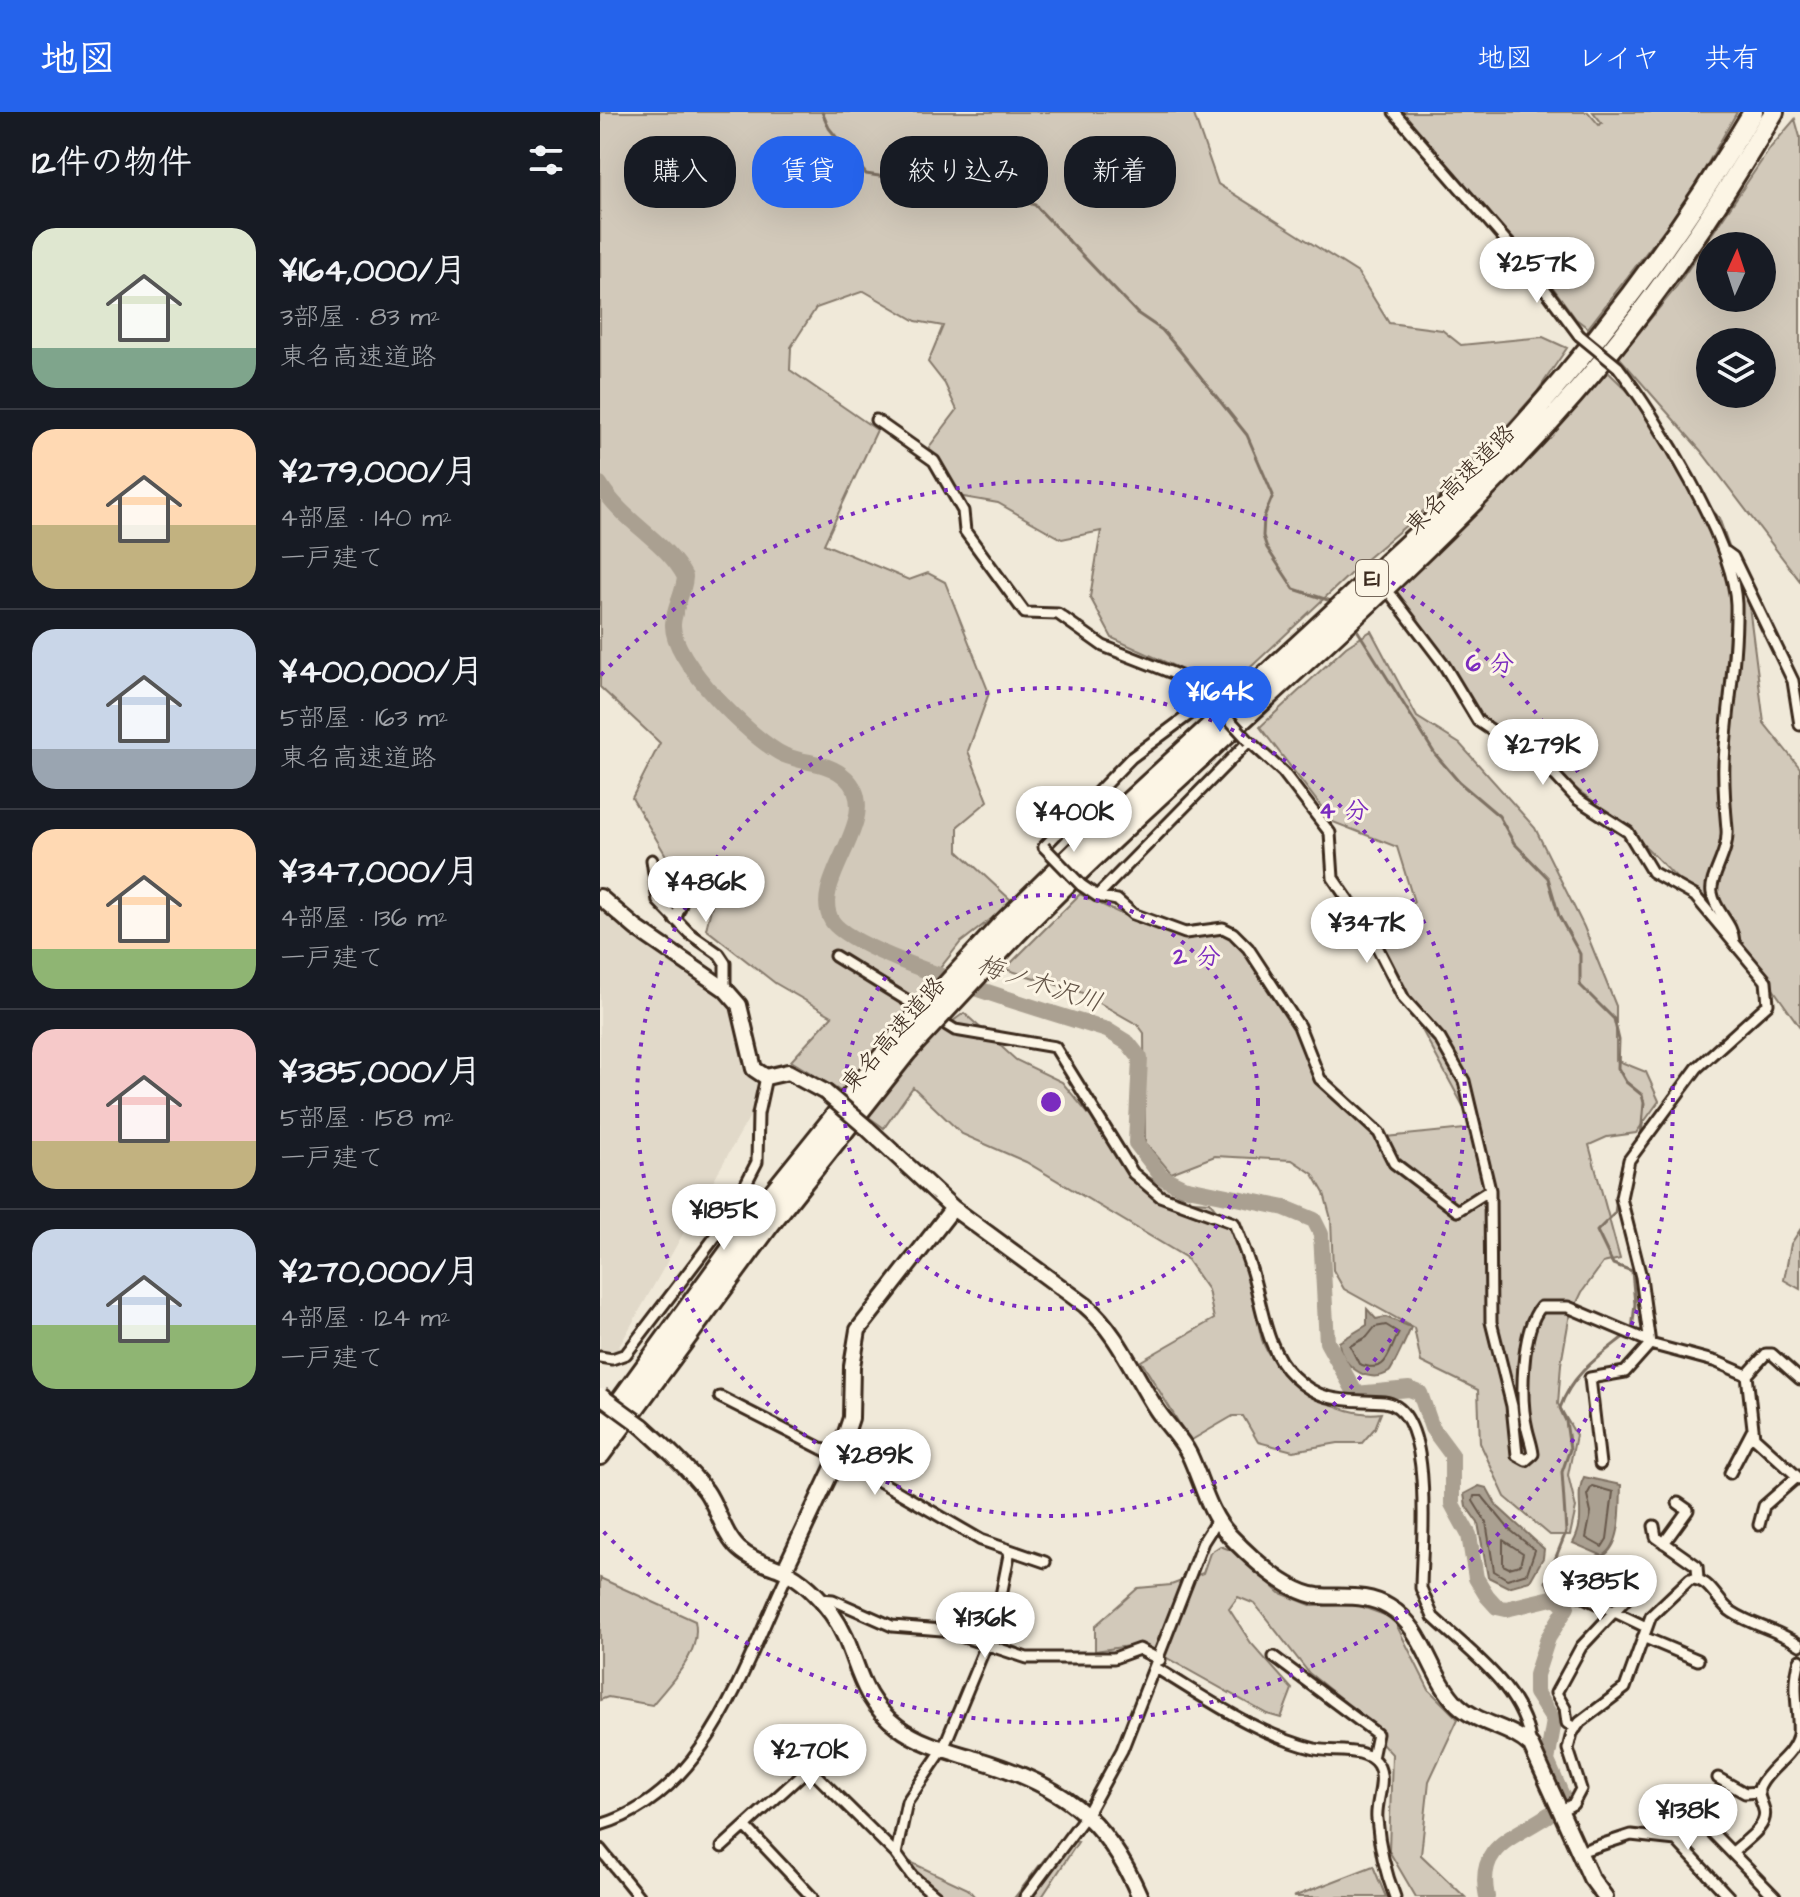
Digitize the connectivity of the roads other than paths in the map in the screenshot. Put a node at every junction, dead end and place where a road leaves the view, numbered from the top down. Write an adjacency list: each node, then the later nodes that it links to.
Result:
1 (1394, 112): 6 (street, bridge)
2 (1753, 112): 5 (highway, 東名高速道路 / E1)
3 (1774, 112): 5 (highway, 東名高速道路 / E1)
4 (876, 420): 8 (street)
5 (1449, 516): 19 (highway, 東名高速道路 / E1, bridge)
6 (1726, 552): 9 (street); 16 (street)
7 (1392, 596): 16 (street)
8 (1213, 702): 10 (street, bridge); 13 (street, bridge)
9 (1800, 725)
10 (1249, 741): 13 (street); 21 (street)
11 (652, 860): 15 (street)
12 (687, 889): 15 (street)
13 (1097, 896): 21 (street)
14 (600, 897): 18 (street)
15 (675, 920): 18 (street)
16 (1734, 942): 23 (street)
17 (835, 956): 57 (street)
18 (725, 989): 20 (street)
19 (902, 1045): 29 (highway, 東名高速道路 / E1); 31 (highway, 東名高速道路 / E1)
20 (766, 1077): 22 (street, bridge); 24 (street)
21 (1490, 1190): 23 (street)
22 (953, 1208): 32 (street); 37 (street)
23 (1649, 1342): 25 (street); 33 (street)
24 (600, 1357)
25 (1747, 1375): 26 (street); 30 (street)
26 (1800, 1379)
27 (600, 1396): 43 (street, bridge)
28 (720, 1397): 32 (street)
29 (600, 1429)
30 (1752, 1431): 34 (street); 35 (street)
31 (600, 1455)
32 (838, 1457): 41 (street); 43 (street)
33 (1600, 1464)
34 (1730, 1473)
35 (1799, 1478): 38 (street)
36 (1678, 1503): 40 (street)
37 (1217, 1520): 55 (street); 57 (street)
38 (1759, 1525)
39 (1654, 1526): 40 (street)
40 (1664, 1543): 44 (street)
41 (1010, 1550): 42 (street); 50 (street)
42 (1045, 1562)
43 (786, 1572): 47 (street); 64 (street)
44 (1698, 1579): 49 (street); 51 (street)
45 (1569, 1590): 48 (street)
46 (1627, 1598): 48 (street)
47 (820, 1599): 50 (street); 58 (street)
48 (1614, 1612): 49 (street); 56 (street)
49 (1644, 1632): 53 (street); 56 (street)
50 (984, 1643): 55 (street); 58 (street)
51 (1800, 1645)
52 (1274, 1657): 59 (street)
53 (1698, 1660)
54 (1800, 1660): 61 (street)
55 (1158, 1664): 59 (street); 63 (street)
56 (1576, 1728): 62 (street)
57 (1531, 1746): 62 (street)
58 (943, 1749): 63 (street); 71 (street)
59 (1372, 1758): 77 (street)
60 (1718, 1778): 61 (street)
61 (1759, 1792): 70 (street)
62 (1562, 1810): 69 (street)
63 (1087, 1814): 75 (street); 76 (street)
64 (600, 1825)
65 (747, 1828): 67 (street); 71 (street); 73 (street)
66 (1676, 1840): 69 (street); 70 (street); 79 (street)
67 (722, 1847)
68 (600, 1849): 72 (street)
69 (1579, 1852): 78 (street)
70 (1732, 1853): 80 (street)
71 (896, 1854): 74 (street)
72 (639, 1897)
73 (812, 1897)
74 (937, 1897)
75 (1025, 1897)
76 (1140, 1897)
77 (1395, 1897)
78 (1605, 1897)
79 (1729, 1897)
80 (1774, 1897)

